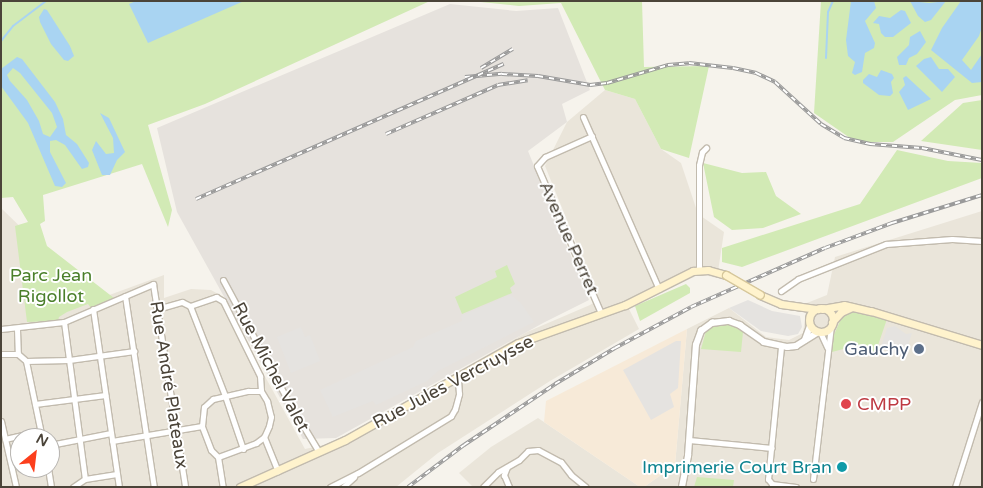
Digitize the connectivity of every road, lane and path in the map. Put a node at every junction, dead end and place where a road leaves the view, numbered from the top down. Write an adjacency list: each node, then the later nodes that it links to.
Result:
1 (583, 117): 2 (street)
2 (592, 136): 7 (street); 16 (street, Avenue Perret)
3 (706, 148): 5 (street)
4 (982, 241): 8 (street)
5 (699, 270): 7 (main road, Rue Jules Vercruysse); 11 (main road, bridge)
6 (223, 280): 55 (street, Rue Michel Valet)
7 (659, 289): 16 (main road, Rue Jules Vercruysse)
8 (781, 291)
9 (125, 296): 13 (street, Rue André Plateaux); 15 (street); 27 (street)
10 (190, 306): 13 (street); 34 (street); 36 (street)
11 (795, 307): 14 (main road); 18 (main road)
12 (854, 307): 14 (main road); 19 (main road); 24 (main road)
13 (157, 309): 43 (street, Rue André Plateaux)
14 (820, 309): 18 (main road); 19 (main road)
15 (93, 310): 17 (street); 30 (street)
16 (602, 313): 33 (main road, Rue Jules Vercruysse)
17 (64, 322): 21 (street); 31 (street)
18 (810, 323): 22 (main road); 23 (street)
19 (832, 324): 22 (main road); 26 (street)
20 (1, 329): 21 (street)
21 (18, 329): 29 (street)
22 (819, 332): 23 (street); 26 (street)
23 (804, 340): 25 (street)
24 (982, 345)
25 (780, 347): 50 (street); 53 (street)
26 (827, 348): 62 (street)
27 (134, 350): 30 (street); 45 (street)
28 (1, 354): 29 (street)
29 (18, 354): 32 (street)
30 (100, 356): 31 (street); 35 (street)
31 (69, 360): 32 (street); 37 (street)
32 (26, 361): 39 (street)
33 (458, 378): 55 (main road, Rue Jules Vercruysse); 59 (street)
34 (261, 391): 36 (street); 46 (street)
35 (105, 395): 37 (street); 44 (street)
36 (225, 396): 41 (street); 54 (street)
37 (74, 398): 39 (street); 48 (street)
38 (982, 402): 77 (street)
39 (35, 404): 42 (street)
40 (1, 421): 49 (street)
41 (202, 426): 43 (street); 56 (street)
42 (39, 428)
43 (176, 432): 45 (street); 67 (street, Rue André Plateaux)
44 (111, 433): 48 (street); 51 (street)
45 (146, 436): 51 (street); 66 (street)
46 (264, 437): 54 (street); 58 (street)
47 (10, 438): 49 (street)
48 (80, 438): 52 (street); 61 (street)
49 (5, 439): 63 (street)
50 (689, 440): 53 (street); 75 (street)
51 (112, 441): 60 (street)
52 (60, 443)
53 (772, 448): 76 (street)
54 (242, 449): 56 (street)
55 (319, 452): 58 (main road, Rue Jules Vercruysse)
56 (218, 457): 68 (street)
57 (508, 466): 72 (street); 73 (street); 74 (street)
58 (278, 471): 69 (main road, Rue Jules Vercruysse)
59 (358, 473): 70 (street); 71 (street)
60 (117, 474): 61 (street); 65 (street)
61 (85, 479): 64 (street)
62 (813, 479)
63 (16, 487)
64 (72, 487)
65 (119, 487)
66 (154, 487)
67 (185, 487)
68 (223, 487)
69 (240, 487)
70 (330, 487)
71 (343, 487)
72 (483, 487)
73 (509, 487)
74 (586, 487)
75 (682, 487)
76 (796, 487)
77 (955, 487)

